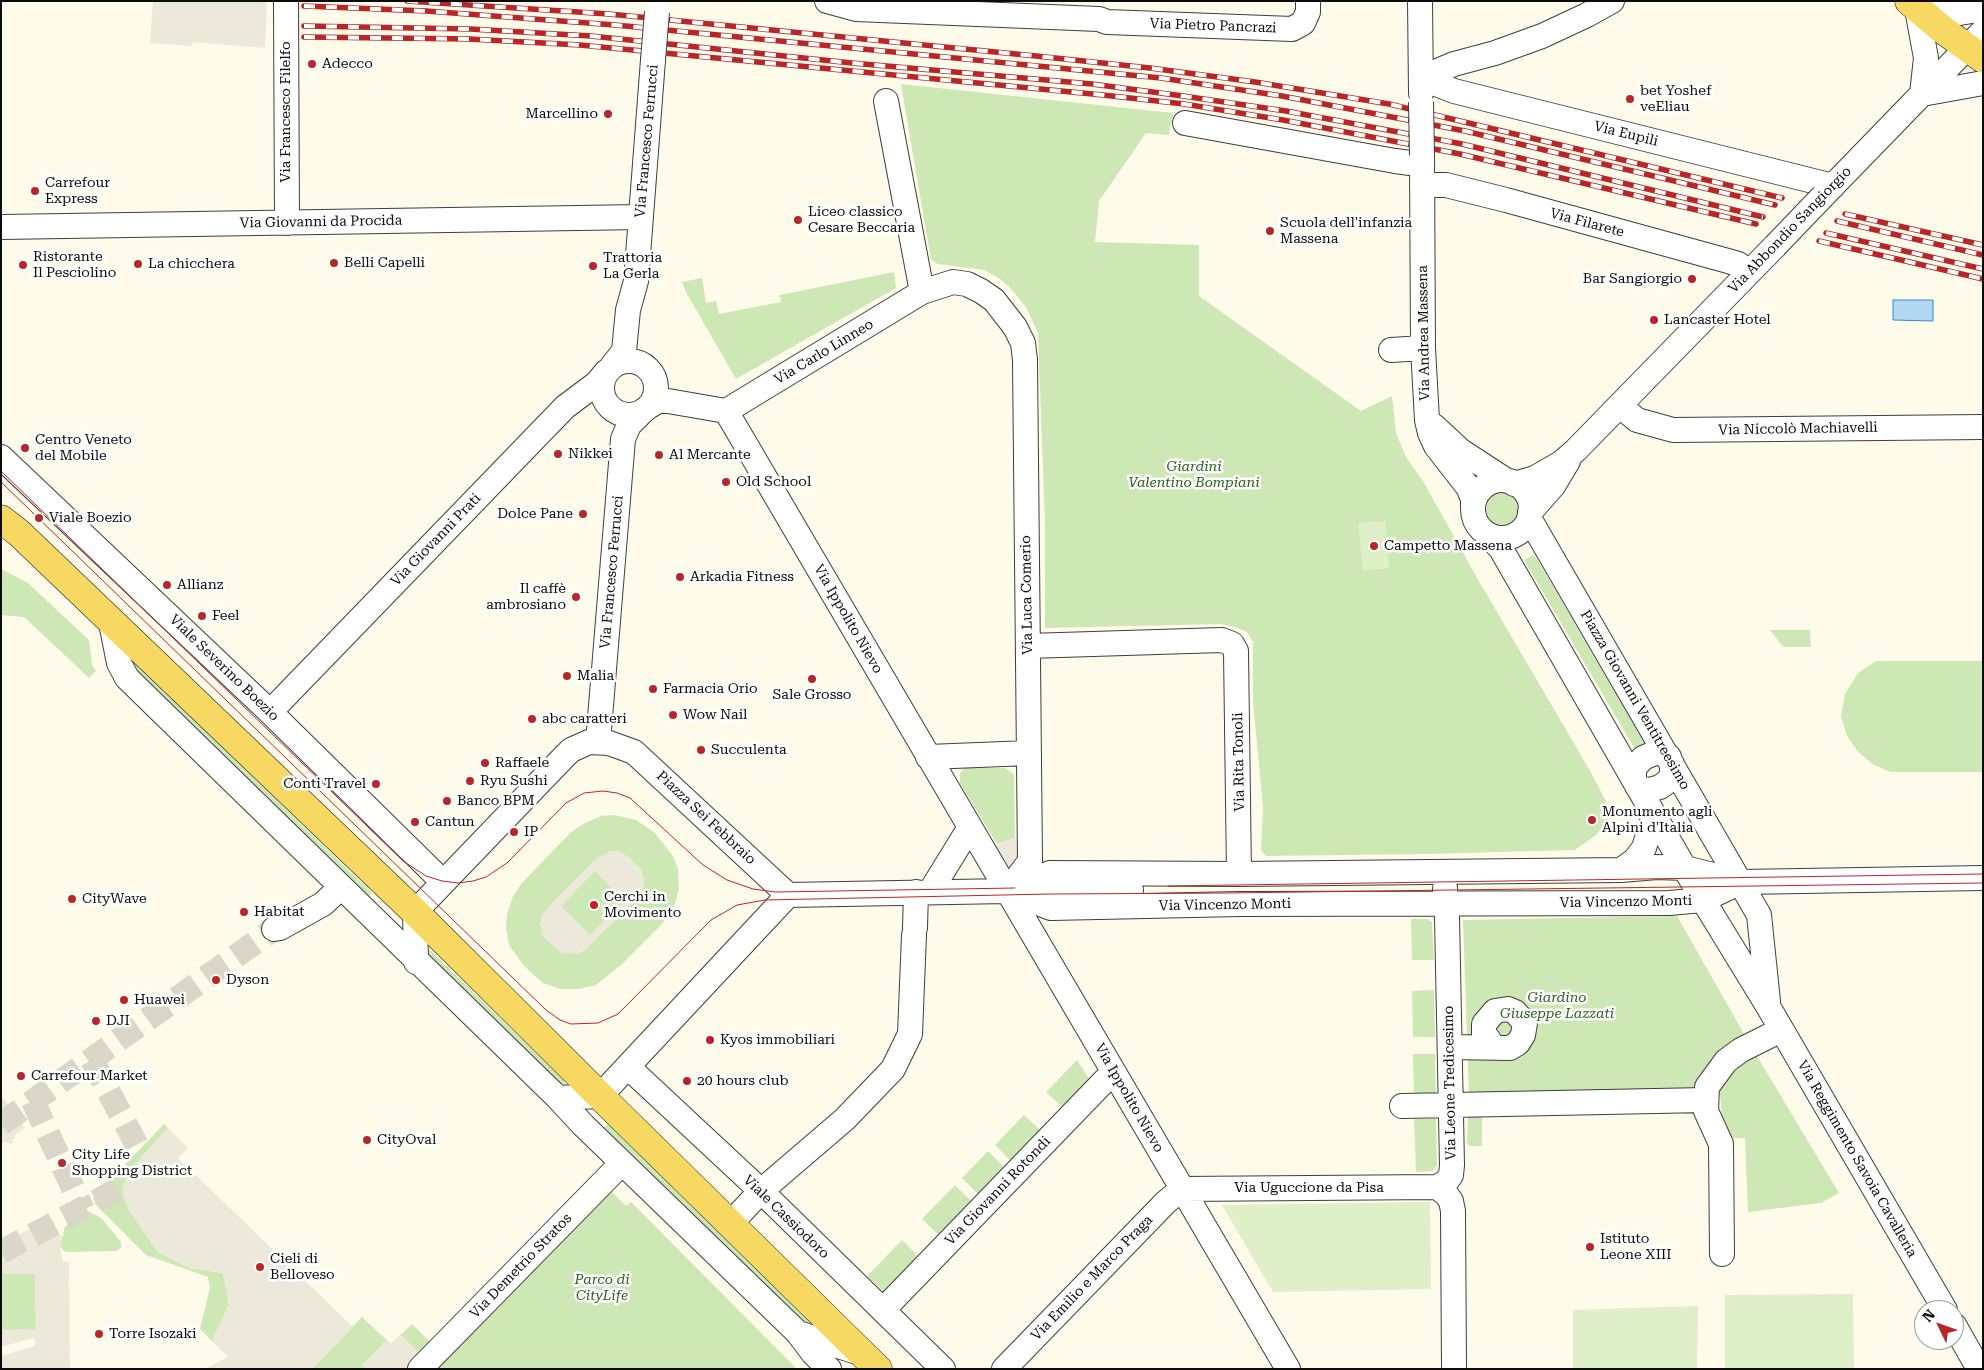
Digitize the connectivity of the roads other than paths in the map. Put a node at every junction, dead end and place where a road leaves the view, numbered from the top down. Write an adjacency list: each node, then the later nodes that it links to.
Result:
1 (286, 1): 19 (street, Via Francesco Filelfo)
2 (826, 1): 9 (street, Via Pietro Pancrazi)
3 (1308, 1): 9 (street, Via Pietro Pancrazi)
4 (1420, 1): 11 (street, Via Andrea Massena)
5 (1612, 1): 11 (street)
6 (1913, 5): 8 (street); 10 (main road); 13 (street)
7 (657, 7): 18 (street, Via Francesco Ferrucci, bridge)
8 (1983, 9)
9 (1097, 10)
10 (1977, 46): 13 (street, Via Abbondio Sangiorgio)
11 (1421, 78): 16 (street, Via Andrea Massena, bridge); 17 (street, Via Eupili)
12 (1983, 83): 13 (street)
13 (1922, 94): 17 (street, Via Abbondio Sangiorgio)
14 (886, 101): 23 (street)
15 (1185, 123): 16 (street)
16 (1422, 167): 21 (street, Via Filarete); 25 (street, Via Andrea Massena)
17 (1828, 191): 21 (street, Via Abbondio Sangiorgio, bridge)
18 (640, 217): 19 (street, Via Giovanni da Procida); 22 (street, Via Francesco Ferrucci)
19 (287, 223): 20 (street, Via Giovanni da Procida)
20 (1, 227)
21 (1749, 272): 29 (street, Via Abbondio Sangiorgio)
22 (636, 281): 27 (street, Via Francesco Ferrucci); 28 (street, Via Francesco Ferrucci)
23 (922, 292): 24 (street, Via Carlo Linneo); 31 (street, Via Carlo Linneo)
24 (994, 300): 44 (street, Via Luca Comerio)
25 (1424, 348): 26 (street); 32 (street, Via Andrea Massena)
26 (1391, 350)
27 (609, 369): 28 (street); 30 (street, Via Francesco Ferrucci); 45 (street, Via Giovanni Prati)
28 (650, 370): 30 (street, Via Francesco Ferrucci)
29 (1620, 406): 33 (street, Via Niccolò Machiavelli); 34 (street, Via Abbondio Sangiorgio)
30 (646, 409): 31 (street, Via Francesco Ferrucci); 46 (street, Via Francesco Ferrucci)
31 (726, 411): 48 (street, Via Ippolito Nievo)
32 (1427, 414): 36 (street); 37 (street, Via Andrea Massena)
33 (1983, 427)
34 (1576, 450): 36 (street, Via Abbondio Sangiorgio); 38 (street, Via Abbondio Sangiorgio)
35 (1, 457): 45 (street, Viale Severino Boezio)
36 (1511, 482): 37 (street); 38 (street)
37 (1473, 507): 40 (street)
38 (1529, 515): 40 (street); 49 (street, Piazza Giovanni Ventitreesimo)
39 (1, 519): 42 (main road)
40 (1487, 534): 50 (street)
41 (1, 541): 42 (main road)
42 (70, 583): 43 (main road)
43 (111, 623): 59 (street); 64 (main road)
44 (1028, 646): 47 (street, Via Luca Comerio); 54 (street, Via Rita Tonoli)
45 (270, 712): 56 (street, Viale Severino Boezio)
46 (598, 742): 56 (street, Piazza Sei Febbraio); 63 (street, Piazza Sei Febbraio)
47 (1029, 753): 48 (street); 61 (street, Via Luca Comerio)
48 (928, 757): 52 (street, Via Ippolito Nievo)
49 (1671, 760): 50 (street); 57 (street, Piazza Giovanni Ventitreesimo)
50 (1636, 783): 51 (street)
51 (1654, 815): 53 (street); 58 (street)
52 (970, 827): 61 (street, Via Ippolito Nievo); 62 (street)
53 (1621, 870): 58 (street, Via Vincenzo Monti); 60 (street, Via Vincenzo Monti)
54 (1240, 874): 60 (street, Via Vincenzo Monti); 61 (street, Via Vincenzo Monti)
55 (1983, 878): 57 (street, Via Vincenzo Monti)
56 (443, 882): 64 (street, Piazza Sei Febbraio)
57 (1741, 882): 58 (street, Via Vincenzo Monti); 58 (street, Via Vincenzo Monti); 67 (street, Via Reggimento Savoia Cavalleria)
58 (1694, 884): 60 (street, Via Vincenzo Monti); 67 (street, Via Reggimento Savoia Cavalleria)
59 (341, 887): 65 (street); 66 (street)
60 (1445, 887): 61 (street, Via Vincenzo Monti); 70 (street, Via Leone Tredicesimo)
61 (1008, 891): 62 (street, Via Vincenzo Monti); 72 (street, Via Ippolito Nievo)
62 (923, 892): 63 (street, Via Vincenzo Monti); 81 (street)
63 (788, 895): 71 (street)
64 (415, 912): 66 (street); 73 (main road)
65 (274, 929)
66 (416, 962): 74 (street)
67 (1769, 1008): 68 (street, Via Reggimento Savoia Cavalleria)
68 (1781, 1030): 75 (street); 84 (street, Via Reggimento Savoia Cavalleria)
69 (1489, 1040): 70 (street)
70 (1450, 1047): 76 (street, Via Leone Tredicesimo)
71 (628, 1067): 73 (street); 81 (street, Viale Cassiodoro)
72 (1113, 1072): 80 (street, Via Ippolito Nievo); 85 (street, Via Giovanni Rotondi)
73 (600, 1096): 74 (street); 82 (main road)
74 (558, 1098): 78 (street)
75 (1706, 1100): 76 (street); 83 (street)
76 (1451, 1104): 77 (street); 79 (street, Via Leone Tredicesimo)
77 (1402, 1106)
78 (614, 1155): 86 (street); 89 (street, Via Demetrio Stratos)
79 (1437, 1187): 80 (street, Via Uguccione da Pisa); 94 (street)
80 (1182, 1189): 92 (street, Via Emilio e Marco Praga); 93 (street, Via Ippolito Nievo)
81 (761, 1191): 82 (street); 85 (street, Viale Cassiodoro)
82 (730, 1224): 88 (main road)
83 (1722, 1254)
84 (1939, 1300)
85 (883, 1310): 91 (street, Viale Cassiodoro)
86 (798, 1332): 88 (street); 90 (street)
87 (1964, 1343): 95 (street)
88 (871, 1361)
89 (420, 1369)
90 (829, 1369)
91 (943, 1369)
92 (1004, 1369)
93 (1288, 1369)
94 (1454, 1369)
95 (1980, 1369)

